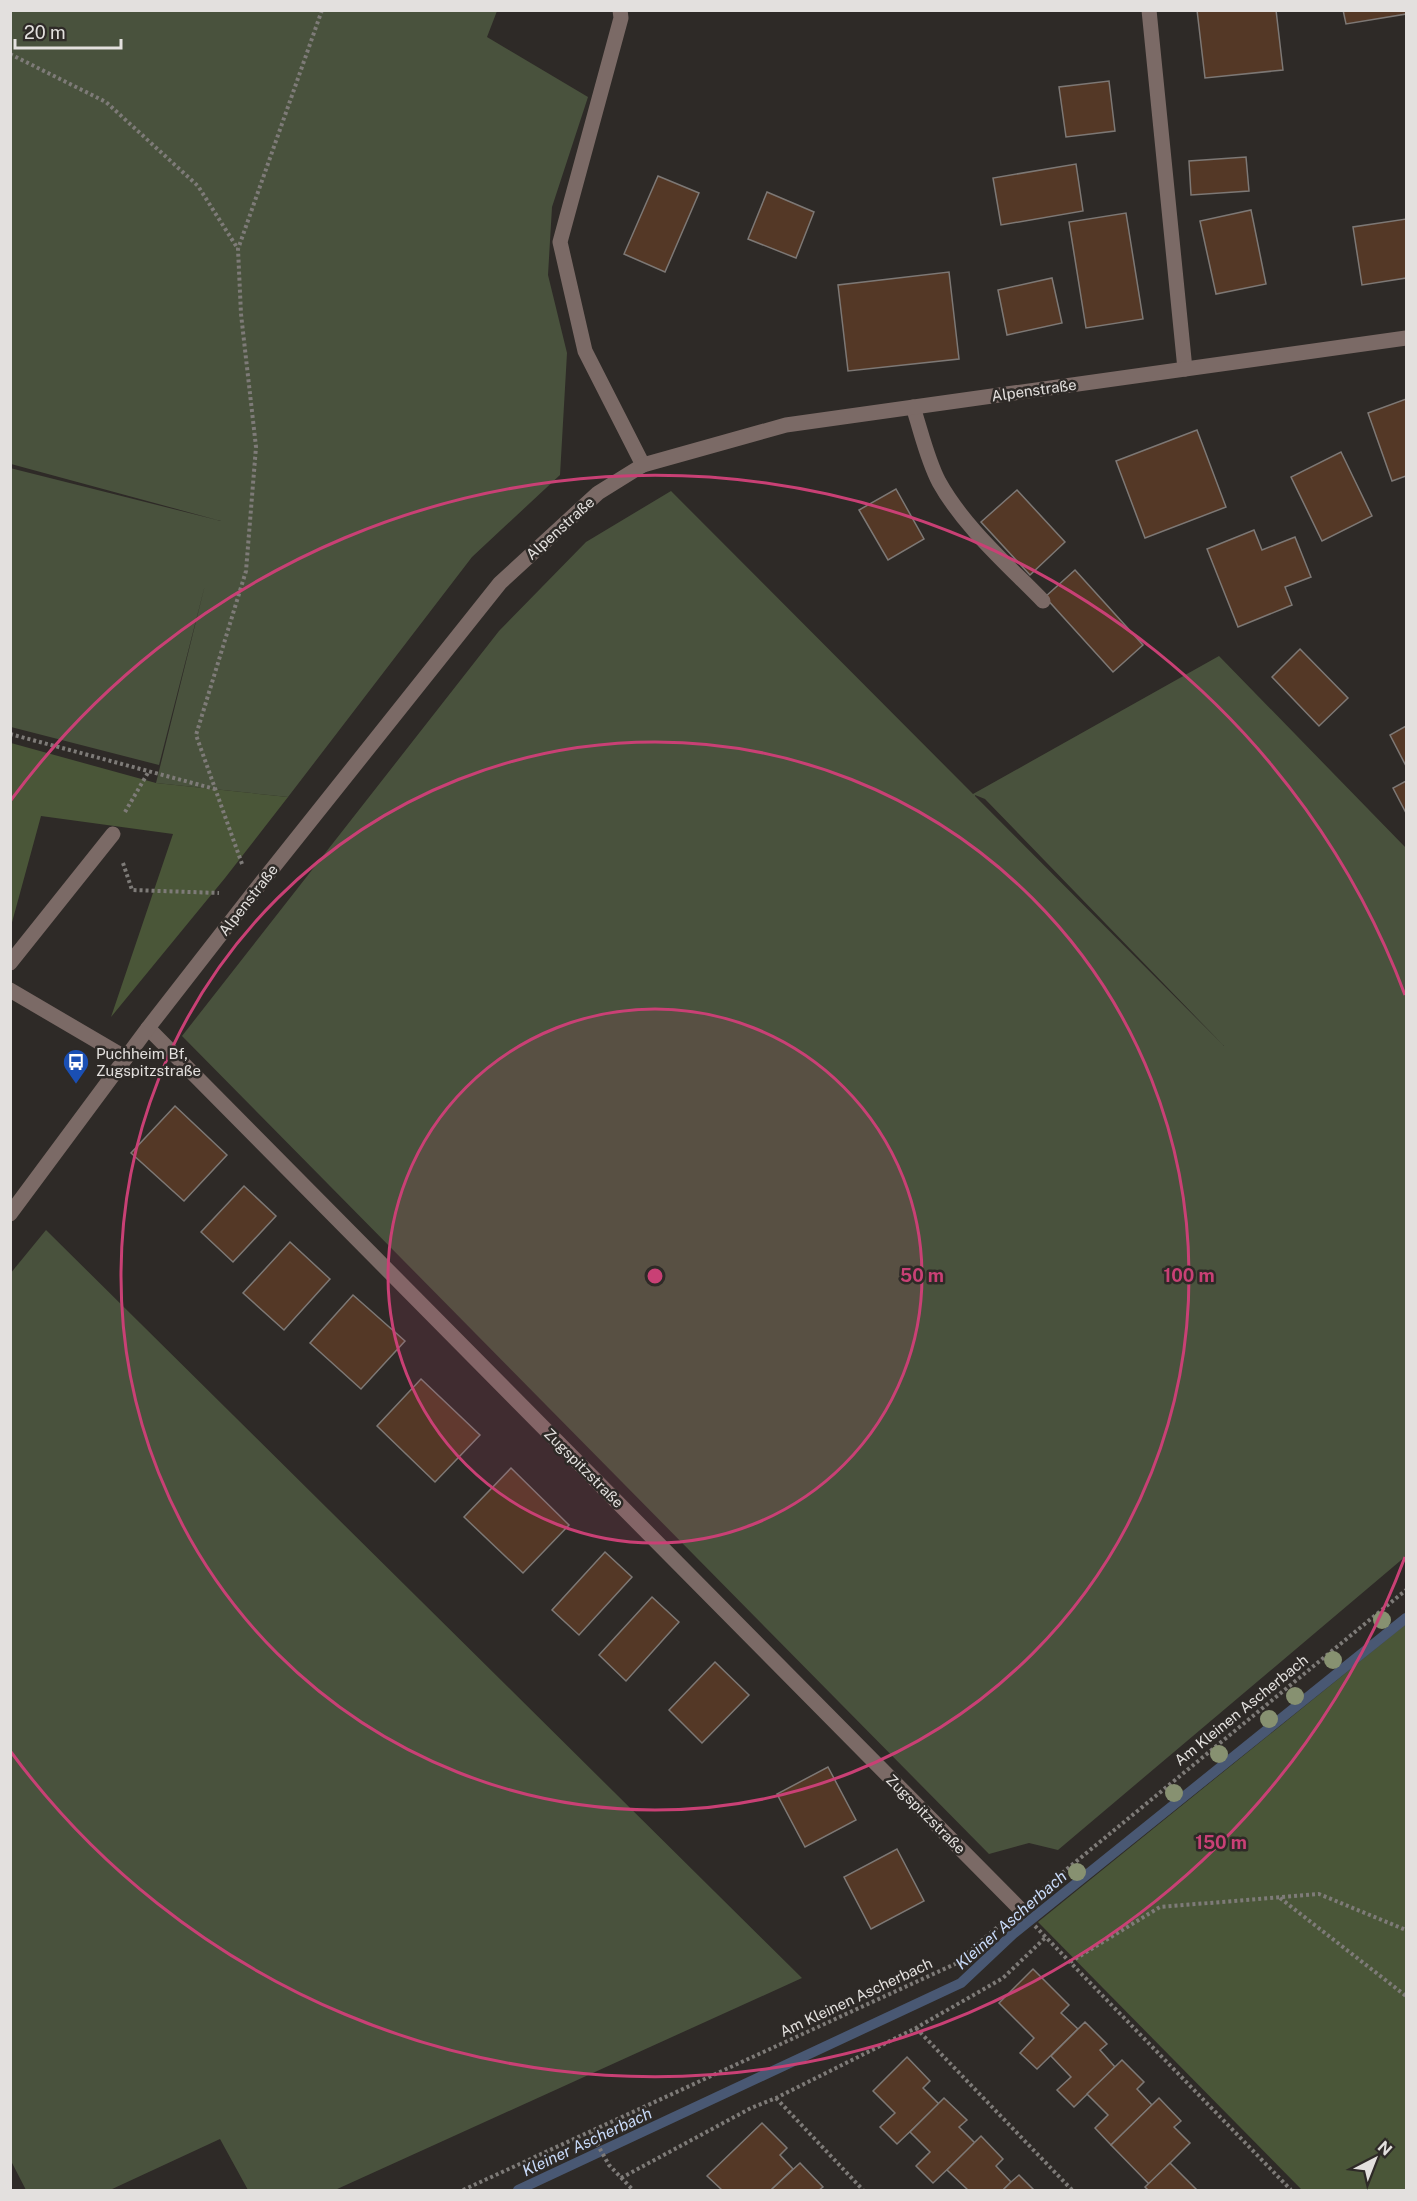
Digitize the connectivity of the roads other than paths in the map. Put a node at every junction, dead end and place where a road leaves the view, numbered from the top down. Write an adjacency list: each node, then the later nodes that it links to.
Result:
1 (620, 10): 6 (street)
2 (1149, 10): 4 (street)
3 (1407, 338): 4 (street, Alpenstraße)
4 (1185, 369): 5 (street, Alpenstraße)
5 (913, 407): 6 (street, Alpenstraße); 7 (street)
6 (643, 465): 11 (street, Alpenstraße)
7 (1043, 601)
8 (113, 834): 9 (street)
9 (10, 963)
10 (10, 990): 12 (street)
11 (148, 1028): 12 (street, Alpenstraße); 14 (street, Zugspitzstraße)
12 (126, 1058): 13 (street, Alpenstraße)
13 (10, 1214)
14 (1019, 1908)

